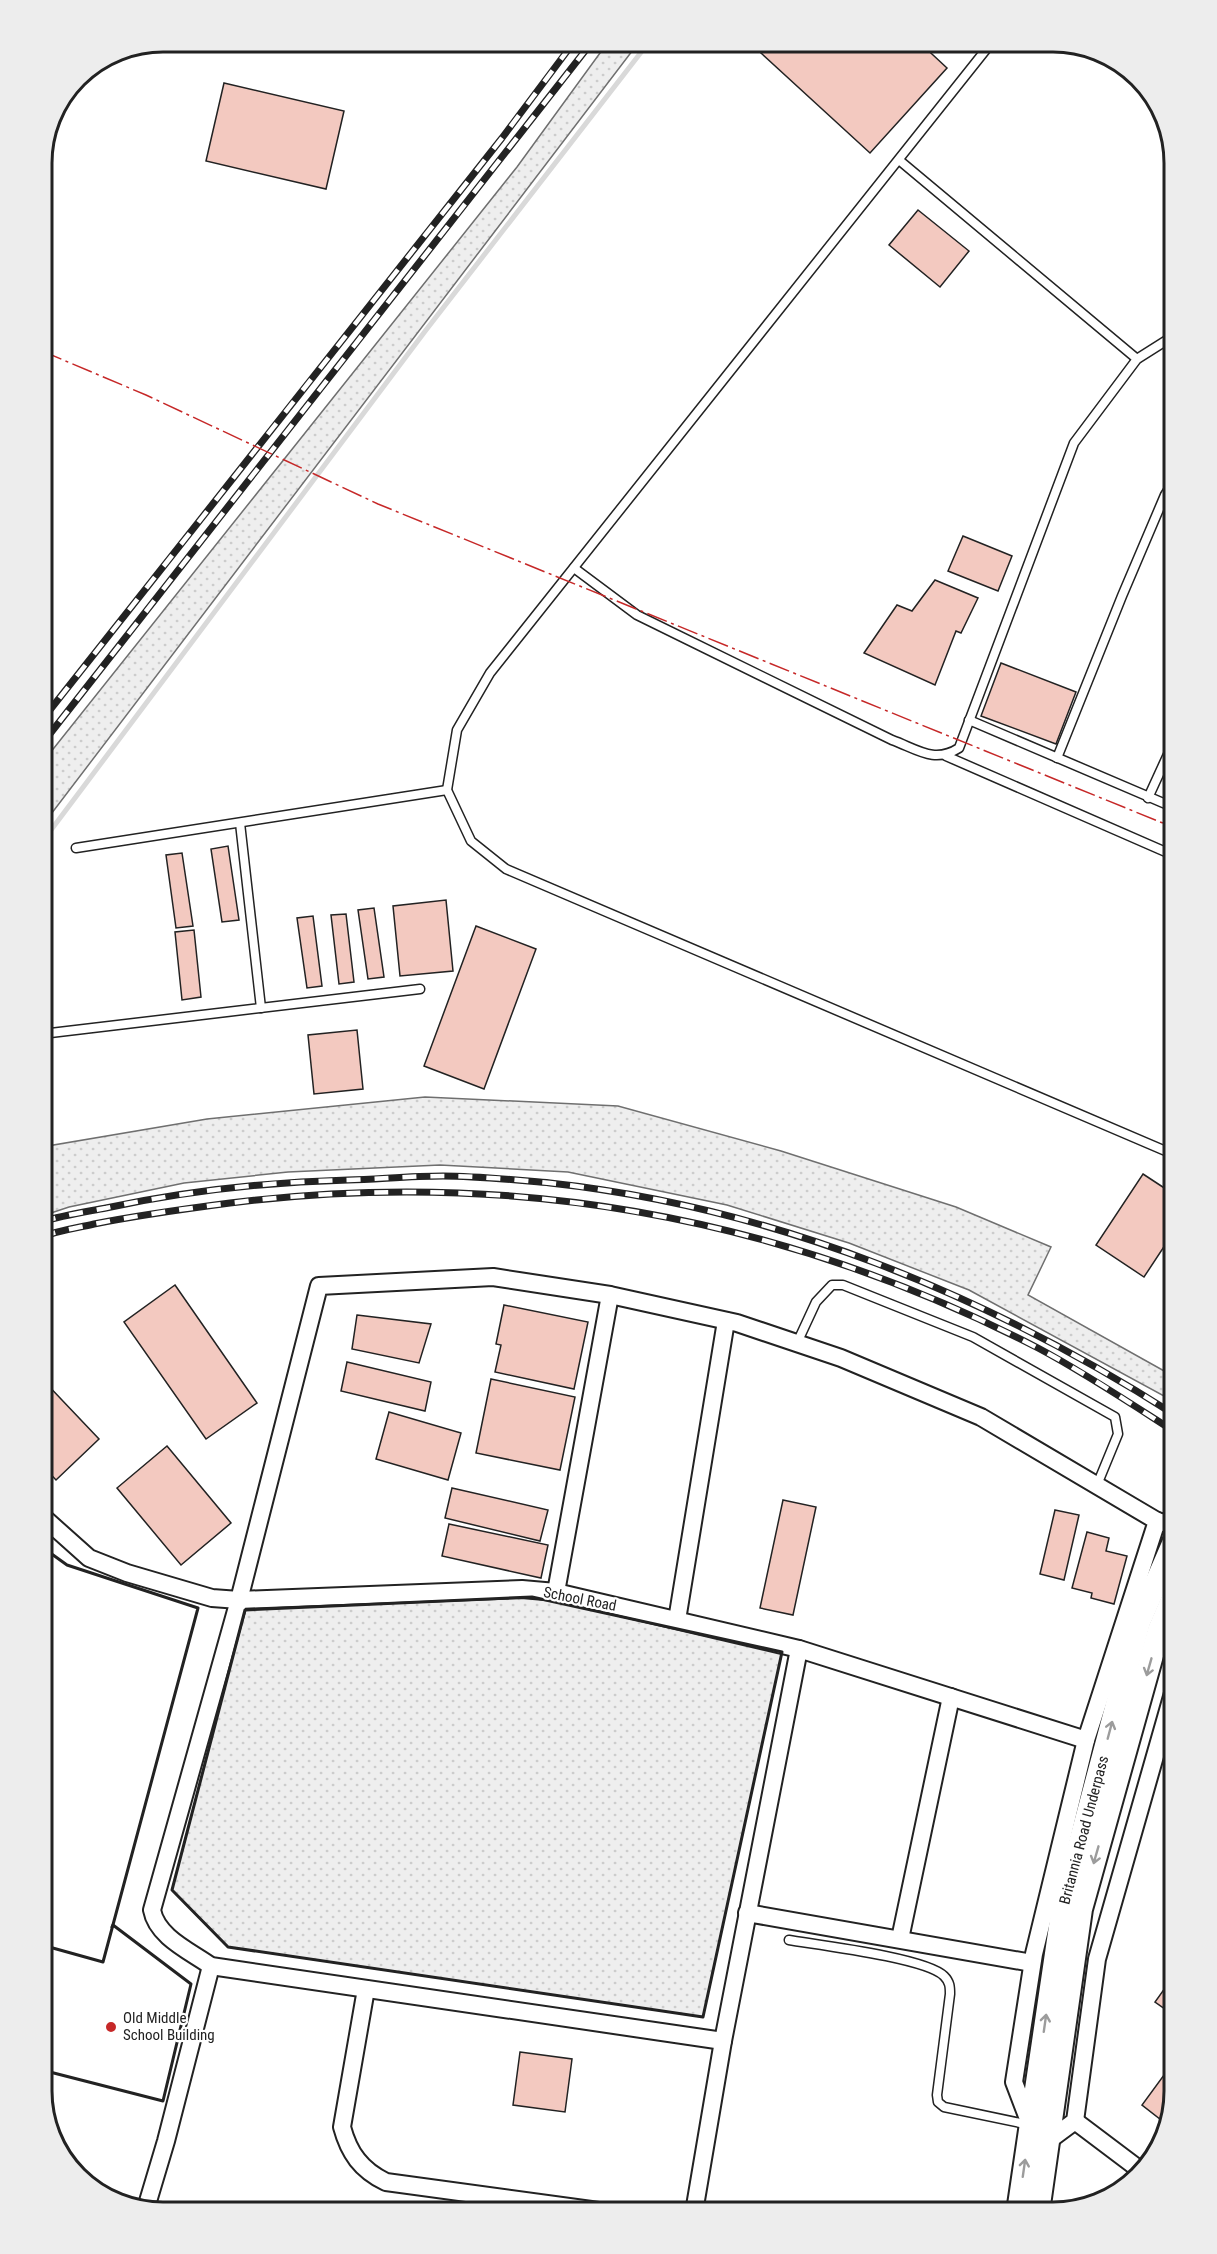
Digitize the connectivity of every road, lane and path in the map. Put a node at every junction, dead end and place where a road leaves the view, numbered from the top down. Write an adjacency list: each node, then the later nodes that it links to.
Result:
1 (983, 53): 2 (lane)
2 (898, 160): 4 (lane); 6 (lane)
3 (1164, 342): 4 (lane)
4 (1137, 359): 7 (lane)
5 (1164, 503): 9 (lane)
6 (574, 568): 8 (lane); 11 (lane)
7 (969, 720): 8 (lane); 9 (lane)
8 (946, 756): 16 (lane)
9 (1057, 758): 12 (lane)
10 (1164, 764): 12 (lane)
11 (447, 790): 14 (lane); 20 (lane)
12 (1149, 798): 13 (lane)
13 (1164, 804)
14 (240, 823): 15 (lane); 18 (lane)
15 (76, 848)
16 (1164, 851)
17 (420, 989): 18 (lane)
18 (261, 1008): 19 (lane)
19 (53, 1033)
20 (1164, 1150)
21 (610, 1295): 22 (street); 29 (street); 30 (street)
22 (726, 1321): 23 (street); 32 (street)
23 (797, 1343): 24 (street); 24 (lane)
24 (1097, 1485): 25 (street)
25 (1157, 1521): 27 (street); 36 (street)
26 (52, 1525): 30 (street, School Road)
27 (1164, 1527)
28 (1164, 1560): 45 (main road, Britannia Road Underpass, one-way to 28)
29 (556, 1592): 30 (street, School Road); 32 (street, School Road)
30 (239, 1600): 41 (street)
31 (1164, 1618): 46 (main road, Britannia Road Underpass, one-way to 46)
32 (677, 1620): 33 (street, School Road)
33 (799, 1649): 34 (street, School Road); 37 (street)
34 (951, 1697): 36 (street, School Road); 38 (street)
35 (1164, 1724): 44 (street)
36 (1086, 1740): 40 (street)
37 (747, 1913): 38 (street); 43 (street)
38 (900, 1939): 40 (street)
39 (789, 1940): 45 (lane)
40 (1032, 1963): 45 (street)
41 (211, 1966): 42 (street); 48 (street)
42 (366, 1989): 43 (street); 49 (street)
43 (723, 2041): 50 (street)
44 (1075, 2121): 46 (street); 47 (street)
45 (1030, 2125): 51 (main road, Britannia Road Underpass, one-way to 45)
46 (1048, 2141): 52 (main road, Britannia Road Underpass)
47 (1135, 2166)
48 (148, 2200)
49 (528, 2201)
50 (697, 2202)
51 (1019, 2202)
52 (1039, 2202)

